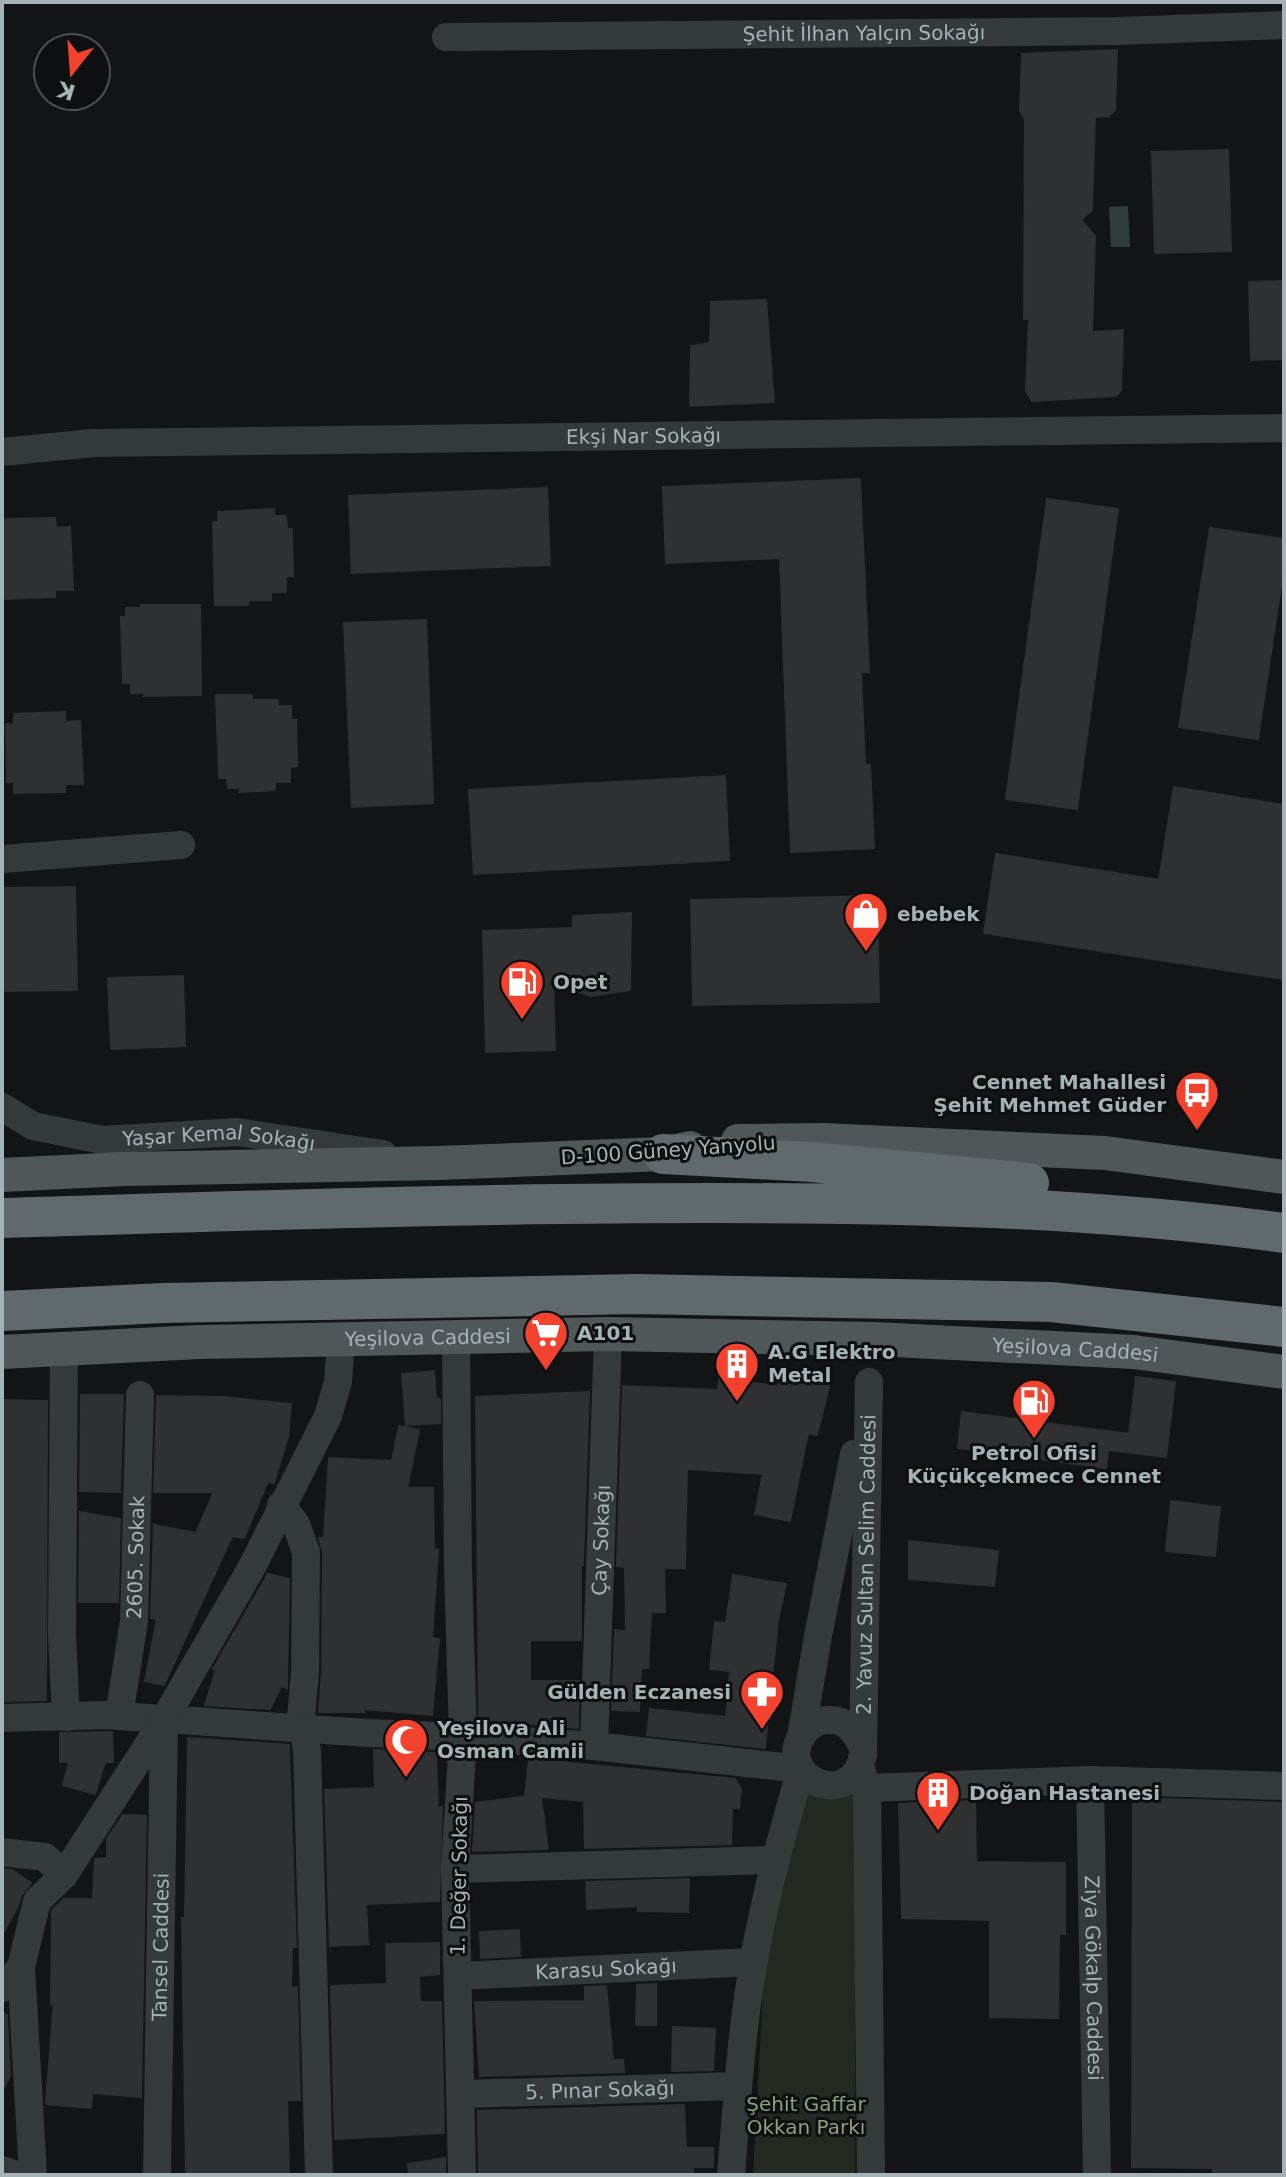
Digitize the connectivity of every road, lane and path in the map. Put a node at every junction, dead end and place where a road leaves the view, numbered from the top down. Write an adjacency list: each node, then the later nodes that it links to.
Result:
1 (1252, 14): 2 (street, Şehit İlhan Yalçın Sokağı); 3 (street, Şehit İlhan Yalçın Sokağı)
2 (1284, 25)
3 (446, 37)
4 (1284, 428): 5 (street, Ekşi Nar Sokağı)
5 (2, 452)
6 (181, 845): 7 (street)
7 (2, 859)
8 (2, 1107): 10 (street, Yaşar Kemal Sokağı)
9 (663, 1154): 10 (main road, D-100 Güney Yanyolu); 12 (main road, D-100 Güney Yanyolu); 14 (highway)
10 (439, 1163): 11 (main road, D-100 Güney Yanyolu)
11 (2, 1175)
12 (1284, 1177)
13 (2, 1218): 14 (highway)
14 (1284, 1231)
15 (2, 1311): 16 (highway)
16 (1284, 1327)
17 (608, 1334): 18 (main road, Yeşilova Caddesi); 19 (main road, Yeşilova Caddesi); 34 (street, Çay Sokağı)
18 (456, 1336): 20 (main road, Yeşilova Caddesi); 32 (street, 1. Değer Sokağı)
19 (874, 1339): 23 (main road, Yeşilova Caddesi); 24 (street)
20 (341, 1340): 21 (main road, Yeşilova Caddesi); 26 (street)
21 (64, 1350): 22 (main road, Yeşilova Caddesi); 28 (street)
22 (2, 1352)
23 (1284, 1372)
24 (869, 1382): 33 (street); 35 (street, 2. Yavuz Sultan Selim Caddesi)
25 (140, 1395): 27 (street, 2605. Sokak)
26 (281, 1505): 30 (street); 31 (street)
27 (119, 1716): 28 (street); 30 (street)
28 (66, 1717): 29 (street)
29 (2, 1718)
30 (164, 1720): 31 (street); 42 (street); 51 (street, Tansel Caddesi)
31 (302, 1729): 32 (street); 52 (street)
32 (463, 1737): 34 (street); 41 (street, 1. Değer Sokağı)
33 (801, 1737): 35 (street); 36 (street)
34 (594, 1746): 36 (street)
35 (863, 1766): 36 (street); 37 (street); 55 (street, 2. Yavuz Sultan Selim Caddesi)
36 (801, 1769): 40 (street)
37 (1090, 1780): 38 (street); 56 (street, Ziya Gökalp Caddesi)
38 (1284, 1786)
39 (2, 1852): 42 (street)
40 (774, 1860): 41 (street); 43 (street)
41 (455, 1869): 44 (street, 1. Değer Sokağı)
42 (64, 1875): 45 (street)
43 (753, 1962): 44 (street, Karasu Sokağı); 46 (street)
44 (458, 1976): 47 (street, 1. Değer Sokağı)
45 (12, 1978): 50 (street)
46 (738, 2086): 47 (street, 5. Pınar Sokağı); 54 (street)
47 (462, 2094): 53 (street, 1. Değer Sokağı)
48 (2, 2170): 49 (street)
49 (18, 2175)
50 (33, 2175)
51 (157, 2175)
52 (319, 2175)
53 (462, 2175)
54 (731, 2175)
55 (871, 2175)
56 (1097, 2175)

